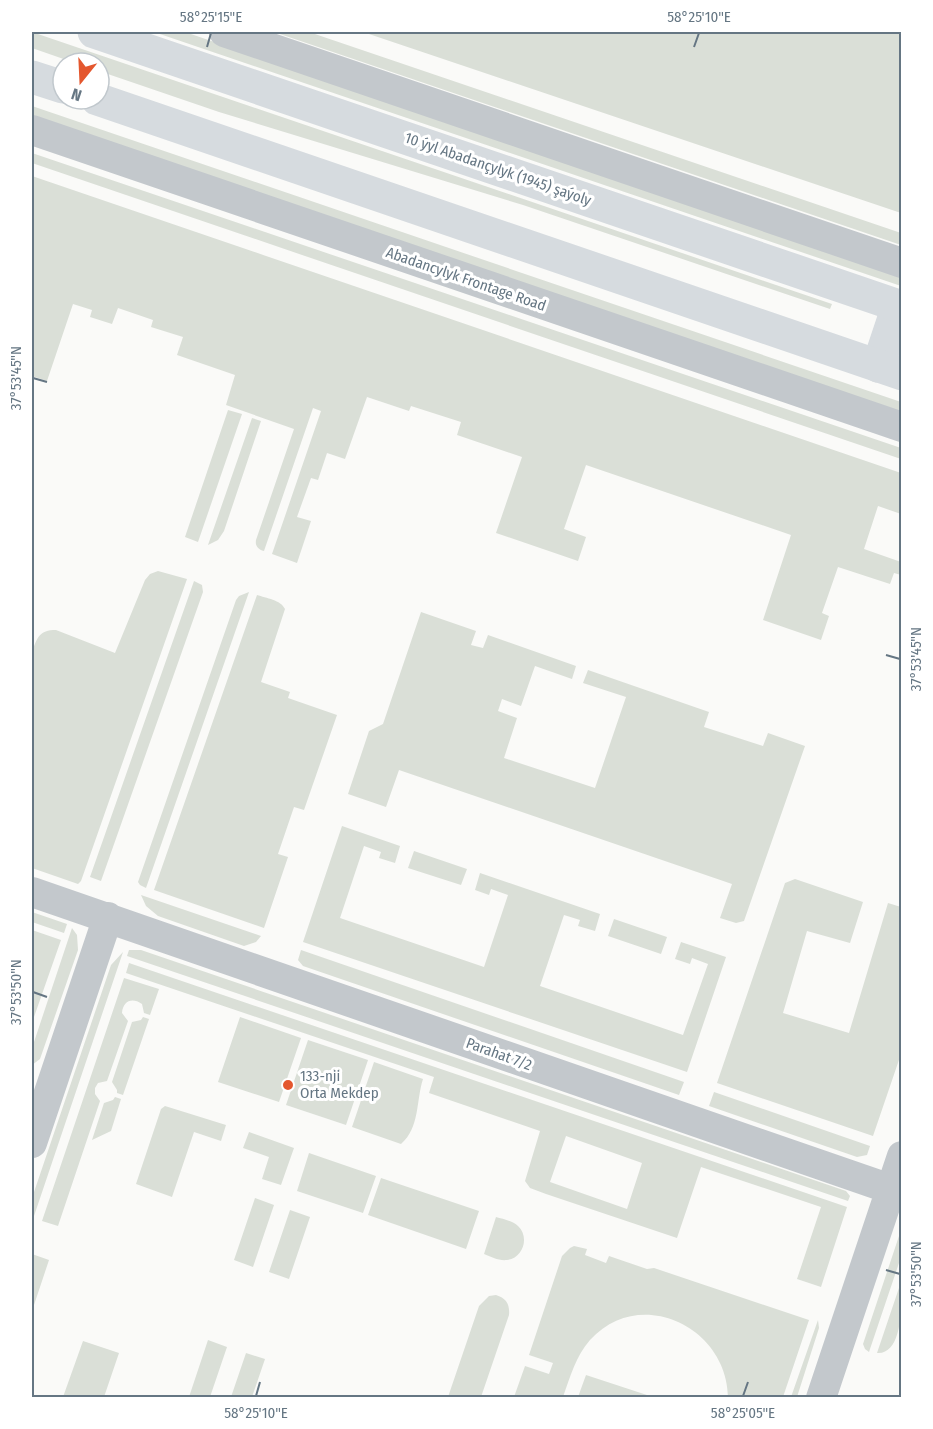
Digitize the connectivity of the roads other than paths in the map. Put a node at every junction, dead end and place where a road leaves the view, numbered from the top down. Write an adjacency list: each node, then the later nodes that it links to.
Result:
1 (94, 32): 8 (main road, 10 ýyl Abadançylyk (1945) şaýoly)
2 (224, 32): 7 (street)
3 (32, 77): 4 (main road)
4 (51, 83)
5 (111, 104): 9 (main road)
6 (32, 130): 10 (street, Abadancylyk Frontage Road)
7 (902, 262)
8 (900, 306): 9 (main road)
9 (890, 370)
10 (902, 427)
11 (32, 892): 12 (street, Parahat 7/2)
12 (108, 917): 13 (street); 15 (street, Parahat 7/2)
13 (32, 1143)
14 (902, 1156): 15 (street)
15 (896, 1191): 16 (street)
16 (821, 1398)

